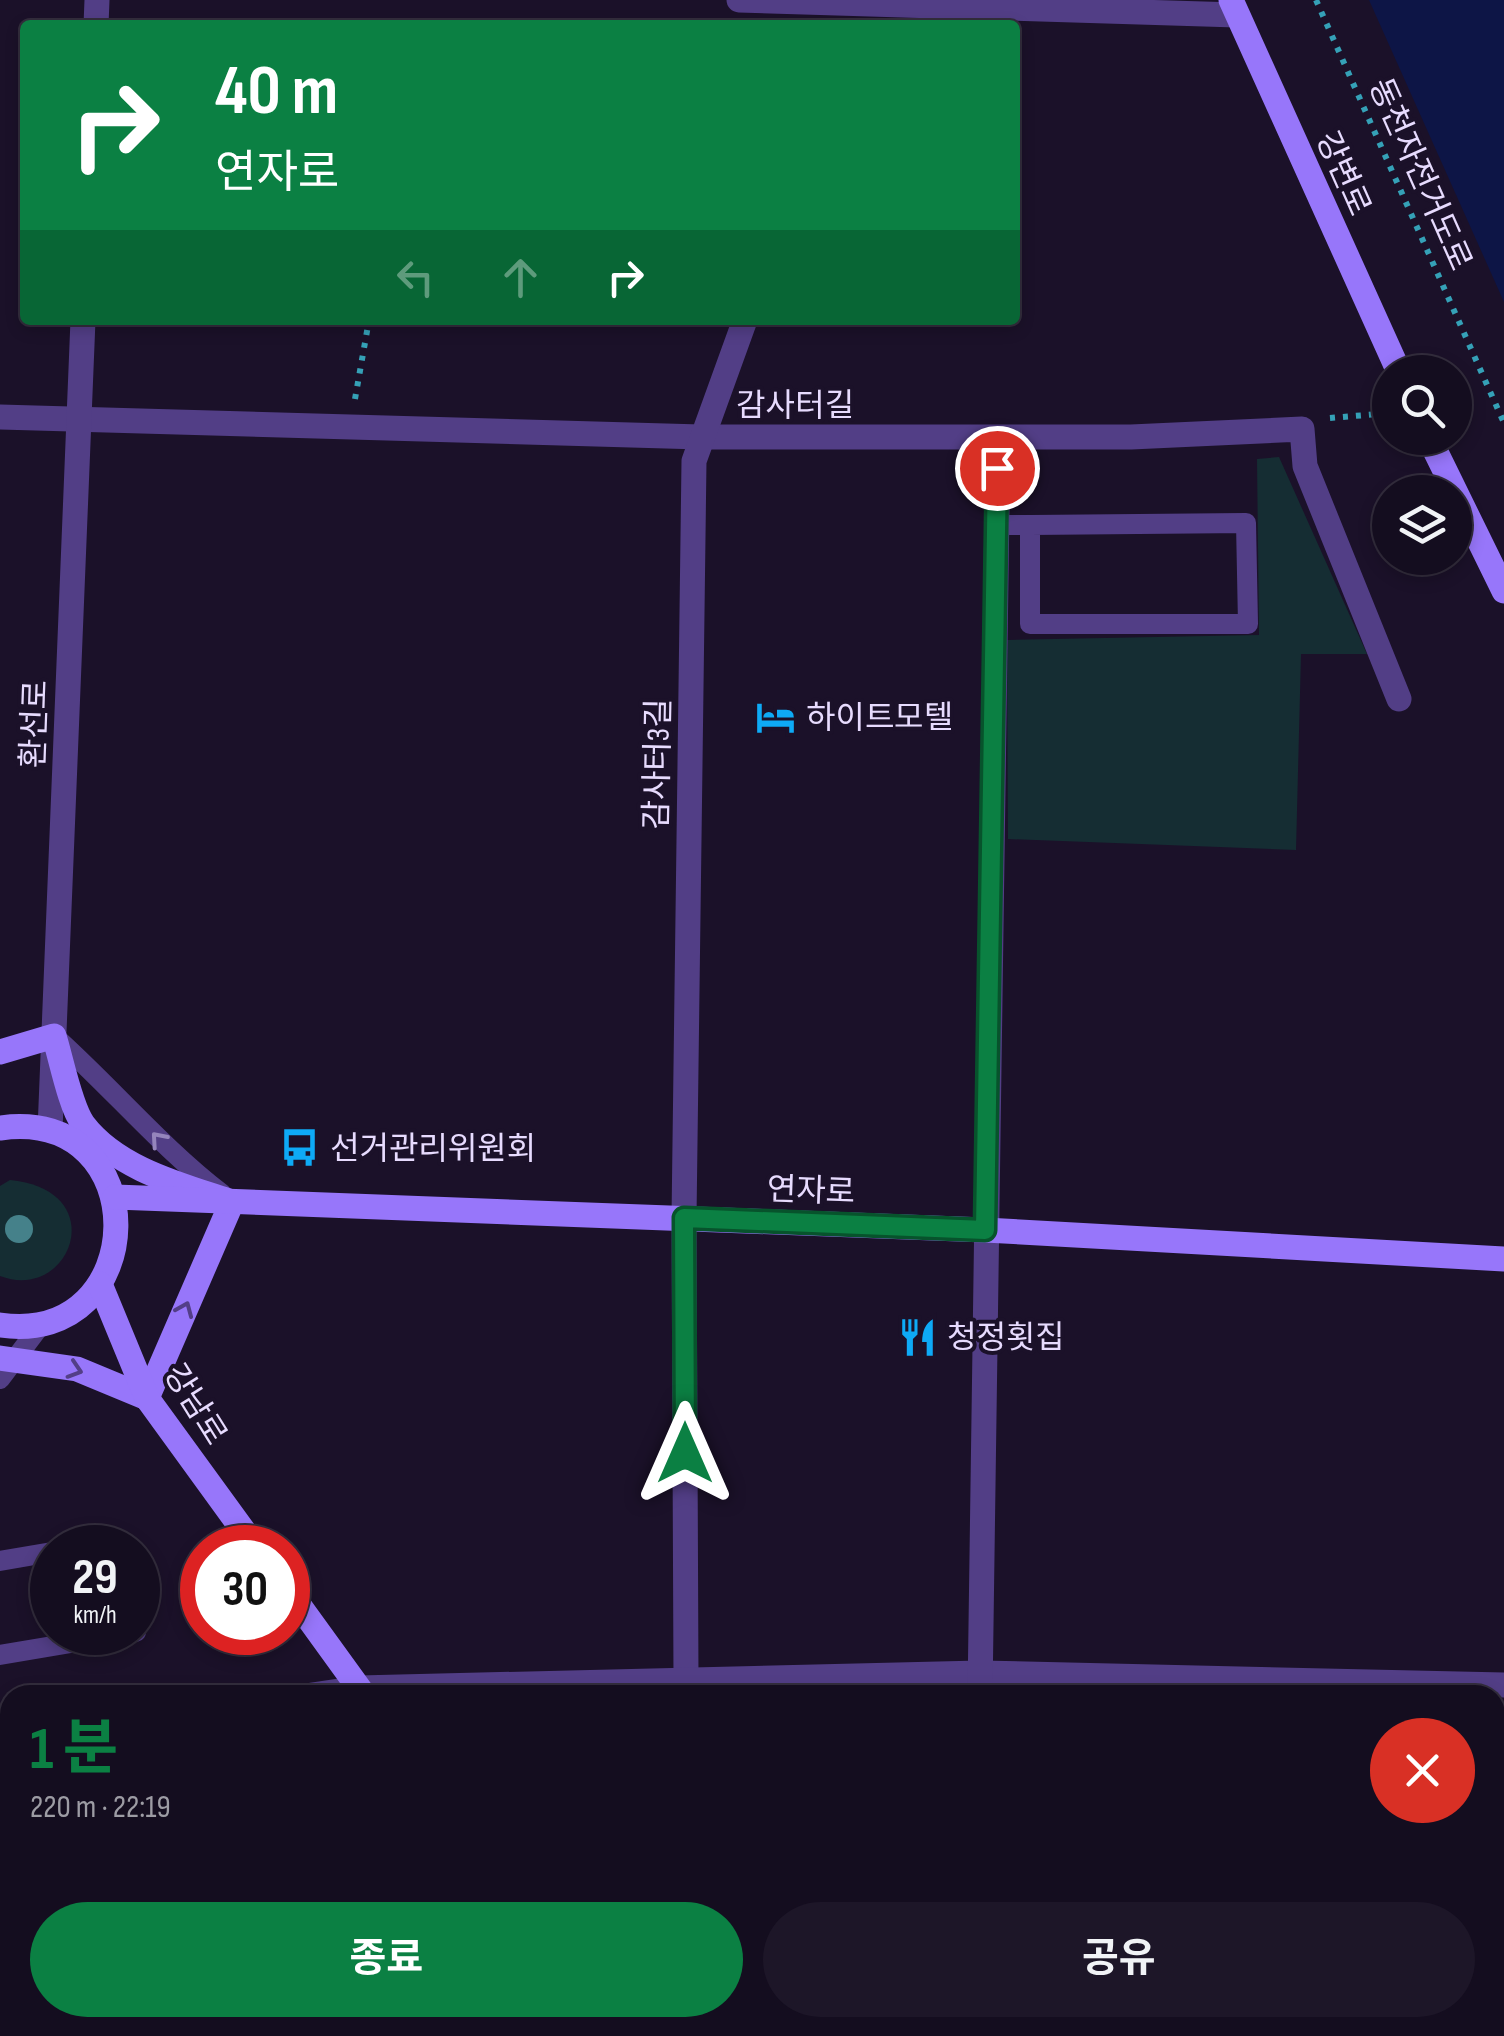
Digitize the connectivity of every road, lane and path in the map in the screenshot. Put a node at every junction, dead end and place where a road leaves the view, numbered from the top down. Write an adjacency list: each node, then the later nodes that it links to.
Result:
1 (739, 0): 4 (street)
2 (1316, 0): 12 (path, 동천자전거도로)
3 (1234, 8): 4 (street); 8 (main road, 강변로)
4 (769, 9)
5 (83, 325): 11 (street, 환선로)
6 (368, 325): 13 (path)
7 (744, 325): 15 (street, 감사터3길)
8 (1391, 355)
9 (1372, 414): 14 (path)
10 (0, 417): 11 (street, 감사터길)
11 (78, 418): 13 (street, 감사터길); 22 (street, 환선로)
12 (1504, 424)
13 (350, 430): 15 (street, 감사터길)
14 (1302, 430): 16 (street, 감사터길); 21 (street)
15 (701, 437): 16 (street, 감사터길); 28 (street, 감사터3길)
16 (998, 439): 18 (street)
17 (1437, 455): 20 (main road)
18 (996, 525): 19 (lane); 29 (street)
19 (1030, 525): 19 (lane)
20 (1504, 592)
21 (1399, 699)
22 (54, 1036): 23 (main road); 25 (street, 환선로); 27 (lane, one-way to 22); 27 (main road)
23 (0, 1052)
24 (0, 1128): 25 (main road)
25 (50, 1130): 26 (main road)
26 (115, 1198): 27 (main road, 연자로); 33 (main road)
27 (232, 1202): 28 (main road, 연자로); 37 (main road, one-way to 27)
28 (684, 1218): 29 (main road, 연자로); 44 (street, 감사터3길)
29 (985, 1230): 31 (main road, 연자로); 45 (street)
30 (1504, 1239): 31 (main road)
31 (1424, 1254): 32 (main road, 연자로)
32 (1504, 1259)
33 (100, 1284): 34 (main road); 37 (main road, 강남로)
34 (43, 1322): 35 (main road); 36 (lane)
35 (0, 1324)
36 (5, 1365): 37 (main road, one-way to 37)
37 (147, 1398): 38 (main road, 강남로)
38 (239, 1525)
39 (30, 1555): 40 (lane)
40 (0, 1560)
41 (310, 1618): 46 (main road)
42 (30, 1651): 43 (lane)
43 (0, 1656)
44 (686, 1680): 45 (street); 47 (street)
45 (980, 1684): 48 (street)
46 (362, 1685)
47 (564, 1685)
48 (1504, 1685)

